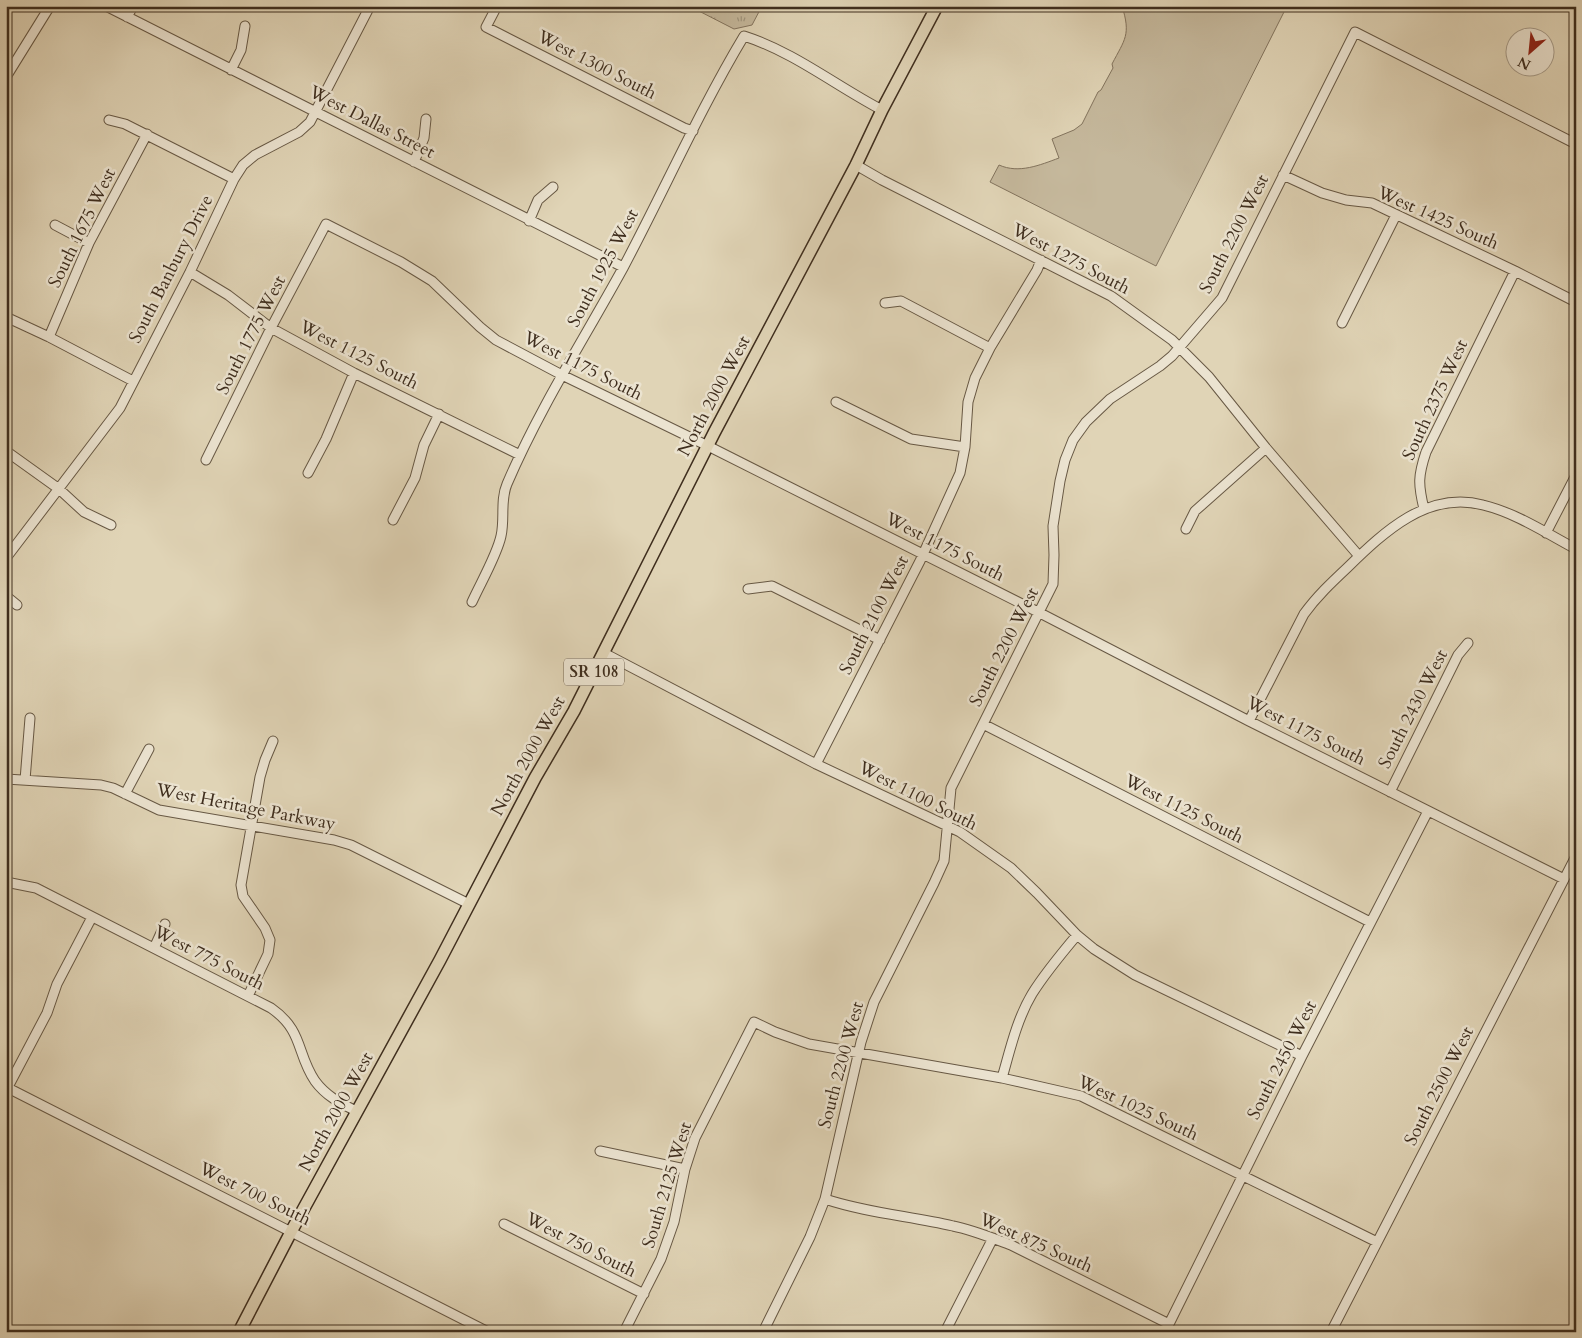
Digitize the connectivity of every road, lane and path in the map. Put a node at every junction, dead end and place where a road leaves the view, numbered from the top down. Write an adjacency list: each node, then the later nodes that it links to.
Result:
1 (50, 6): 10 (street)
2 (106, 6): 7 (street, West Dallas Street)
3 (133, 6): 7 (street)
4 (370, 6): 12 (street, South Banbury Drive)
5 (497, 6): 15 (street, West 1300 South)
6 (936, 6): 11 (main road, North 2000 West / SR 108)
7 (127, 17): 9 (street, West Dallas Street)
8 (245, 26): 9 (street)
9 (231, 70): 12 (street, West Dallas Street)
10 (7, 78)
11 (882, 110): 15 (street, South 1925 West); 19 (main road, North 2000 West / SR 108)
12 (316, 112): 18 (street, West Dallas Street); 21 (street, South Banbury Drive)
13 (426, 119): 18 (street)
14 (109, 120): 16 (street)
15 (693, 130): 29 (street, South 1925 West)
16 (147, 134): 21 (street); 27 (street, South 1675 West)
17 (1576, 144): 20 (street, South 2200 West)
18 (414, 162): 24 (street, West Dallas Street)
19 (856, 165): 28 (street, West 1275 South); 45 (main road, North 2000 West / SR 108)
20 (1283, 175): 23 (street, West 1425 South); 39 (street, South 2200 West)
21 (234, 178): 31 (street, South Banbury Drive)
22 (553, 187): 24 (street)
23 (1396, 215): 30 (street, West 1425 South); 35 (street)
24 (529, 221): 29 (street, West Dallas Street)
25 (326, 224): 36 (street, South 1775 West); 41 (street, West 1175 South)
26 (55, 225): 27 (street)
27 (89, 243): 37 (street, South 1675 West)
28 (1041, 260): 38 (street, South 2100 West); 39 (street, West 1275 South)
29 (623, 267): 41 (street, South 1925 West)
30 (1515, 271): 32 (street, West 1425 South); 54 (street, South 2375 West)
31 (190, 272): 36 (street, West 1125 South); 42 (street, South Banbury Drive)
32 (1576, 302)
33 (886, 303): 38 (street)
34 (6, 317): 37 (street)
35 (1342, 323)
36 (271, 328): 40 (street, West 1125 South); 50 (street, South 1775 West)
37 (49, 337): 42 (street)
38 (990, 348): 46 (street, South 2100 West)
39 (1180, 348): 47 (street, West 1275 South); 67 (street, South 2200 West)
40 (354, 373): 44 (street, West 1125 South); 51 (street)
41 (562, 375): 45 (street, West 1175 South); 49 (street, South 1925 West)
42 (133, 381): 53 (street, South Banbury Drive)
43 (836, 402): 46 (street)
44 (439, 414): 49 (street, West 1125 South); 55 (street)
45 (708, 446): 60 (street, West 1175 South); 70 (main road, North 2000 West / SR 108)
46 (965, 447): 60 (street, South 2100 West)
47 (1266, 448): 57 (street); 61 (street, West 1275 South)
48 (6, 451): 53 (street)
49 (520, 455): 65 (street, South 1925 West)
50 (206, 460)
51 (308, 473)
52 (1576, 475): 58 (street)
53 (59, 489): 56 (street); 62 (street, South Banbury Drive)
54 (1424, 508): 58 (street); 61 (street)
55 (393, 520)
56 (111, 525)
57 (1186, 529)
58 (1546, 533): 59 (street)
59 (1576, 548)
60 (922, 555): 67 (street, West 1175 South); 68 (street, South 2100 West)
61 (1359, 556): 72 (street)
62 (6, 558)
63 (748, 589): 68 (street)
64 (6, 596): 66 (street)
65 (472, 602)
66 (17, 604)
67 (1040, 613): 72 (street, West 1175 South); 73 (street, South 2200 West)
68 (880, 640): 76 (street, South 2100 West)
69 (1468, 643): 79 (street, South 2430 West)
70 (604, 653): 76 (street, West 1100 South); 87 (main road, North 2000 West / SR 108)
71 (30, 718): 78 (street)
72 (1249, 721): 79 (street, West 1175 South)
73 (983, 724): 83 (street, South 2200 West); 89 (street, West 1125 South)
74 (273, 741): 82 (street)
75 (149, 749): 80 (street)
76 (816, 764): 83 (street, West 1100 South)
77 (6, 779): 78 (street, West Heritage Parkway)
78 (25, 780): 80 (street, West Heritage Parkway)
79 (1390, 792): 81 (street, West 1175 South)
80 (124, 794): 82 (street, West Heritage Parkway)
81 (1428, 811): 85 (street, West 1175 South); 89 (street, South 2450 West)
82 (251, 825): 87 (street, West Heritage Parkway); 93 (street)
83 (948, 826): 91 (street, West 1100 South); 95 (street, South 2200 West)
84 (1576, 856): 85 (street, South 2500 West)
85 (1564, 879): 107 (street, South 2500 West)
86 (6, 882): 88 (street, West 775 South)
87 (469, 904): 99 (main road, North 2000 West / SR 108)
88 (92, 917): 92 (street, West 775 South); 98 (street)
89 (1370, 922): 96 (street, South 2450 West)
90 (165, 924): 92 (street)
91 (1077, 935): 96 (street, West 1100 South); 97 (street)
92 (154, 948): 93 (street, West 775 South)
93 (248, 996): 99 (street, West 775 South)
94 (754, 1022): 95 (street, West 1025 South); 101 (street, South 2125 West)
95 (858, 1054): 97 (street, West 1025 South); 103 (street, South 2200 West)
96 (1302, 1056): 102 (street, South 2450 West)
97 (1002, 1078): 102 (street, West 1025 South)
98 (7, 1087): 105 (street, West 700 South)
99 (356, 1111): 105 (main road, North 2000 West / SR 108)
100 (600, 1151): 101 (street)
101 (684, 1169): 108 (street, South 2125 West)
102 (1243, 1176): 107 (street, West 1025 South); 109 (street, South 2450 West)
103 (825, 1200): 106 (street, West 875 South); 113 (street, South 2200 West)
104 (504, 1224): 108 (street, West 750 South)
105 (292, 1230): 110 (main road, North 2000 West / SR 108); 111 (street, West 700 South)
106 (993, 1238): 109 (street, West 875 South); 114 (street)
107 (1377, 1242): 115 (street, South 2500 West)
108 (644, 1294): 112 (street, South 2125 West)
109 (1169, 1324)
110 (239, 1332)
111 (488, 1332)
112 (624, 1332)
113 (763, 1332)
114 (945, 1332)
115 (1331, 1332)

